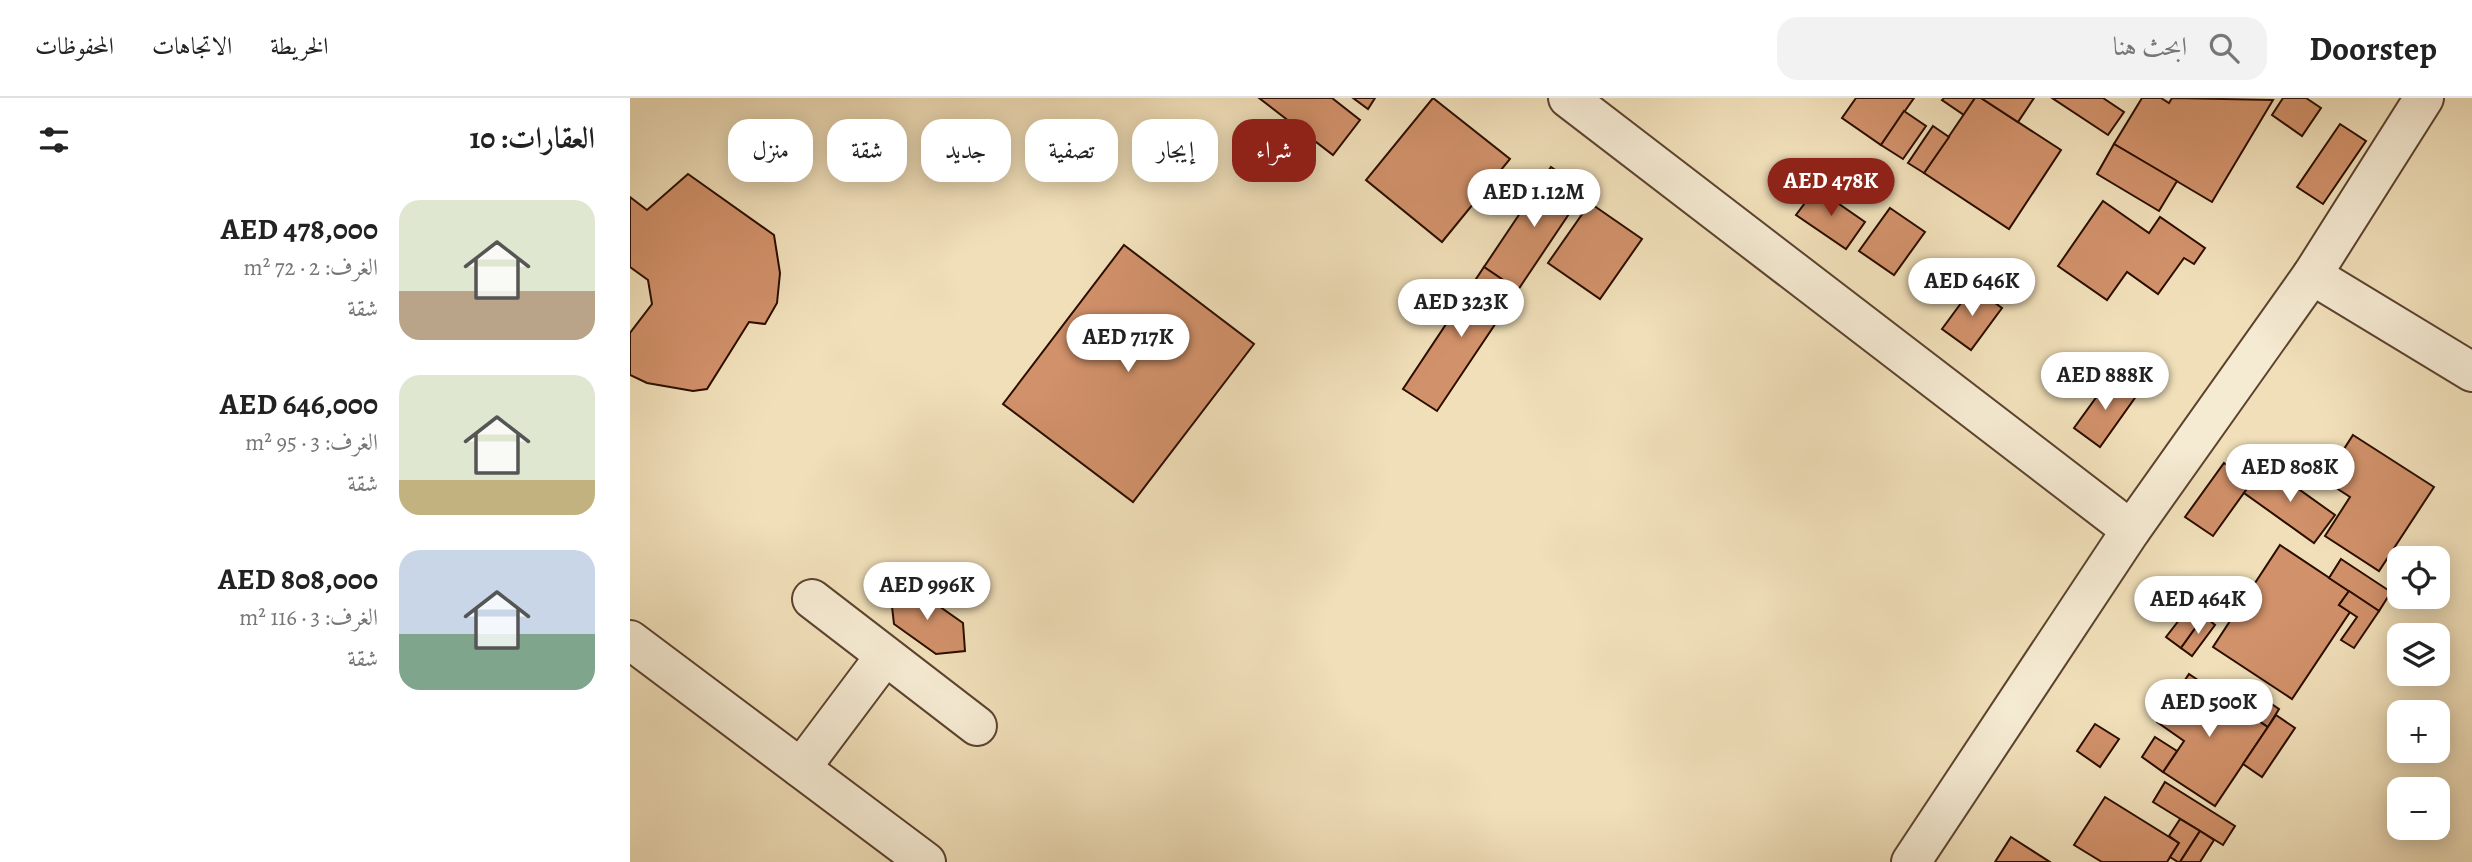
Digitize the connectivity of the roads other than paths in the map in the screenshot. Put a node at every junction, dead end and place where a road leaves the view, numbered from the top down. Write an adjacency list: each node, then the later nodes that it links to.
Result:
1 (1568, 98): 5 (street)
2 (2424, 98): 3 (street)
3 (2312, 275): 4 (street); 5 (street)
4 (2472, 372)
5 (2131, 530): 12 (street)
6 (812, 599): 8 (street)
7 (630, 640): 10 (street)
8 (885, 656): 9 (street); 10 (street)
9 (977, 726)
10 (801, 768): 11 (street)
11 (926, 862)
12 (1912, 862)

